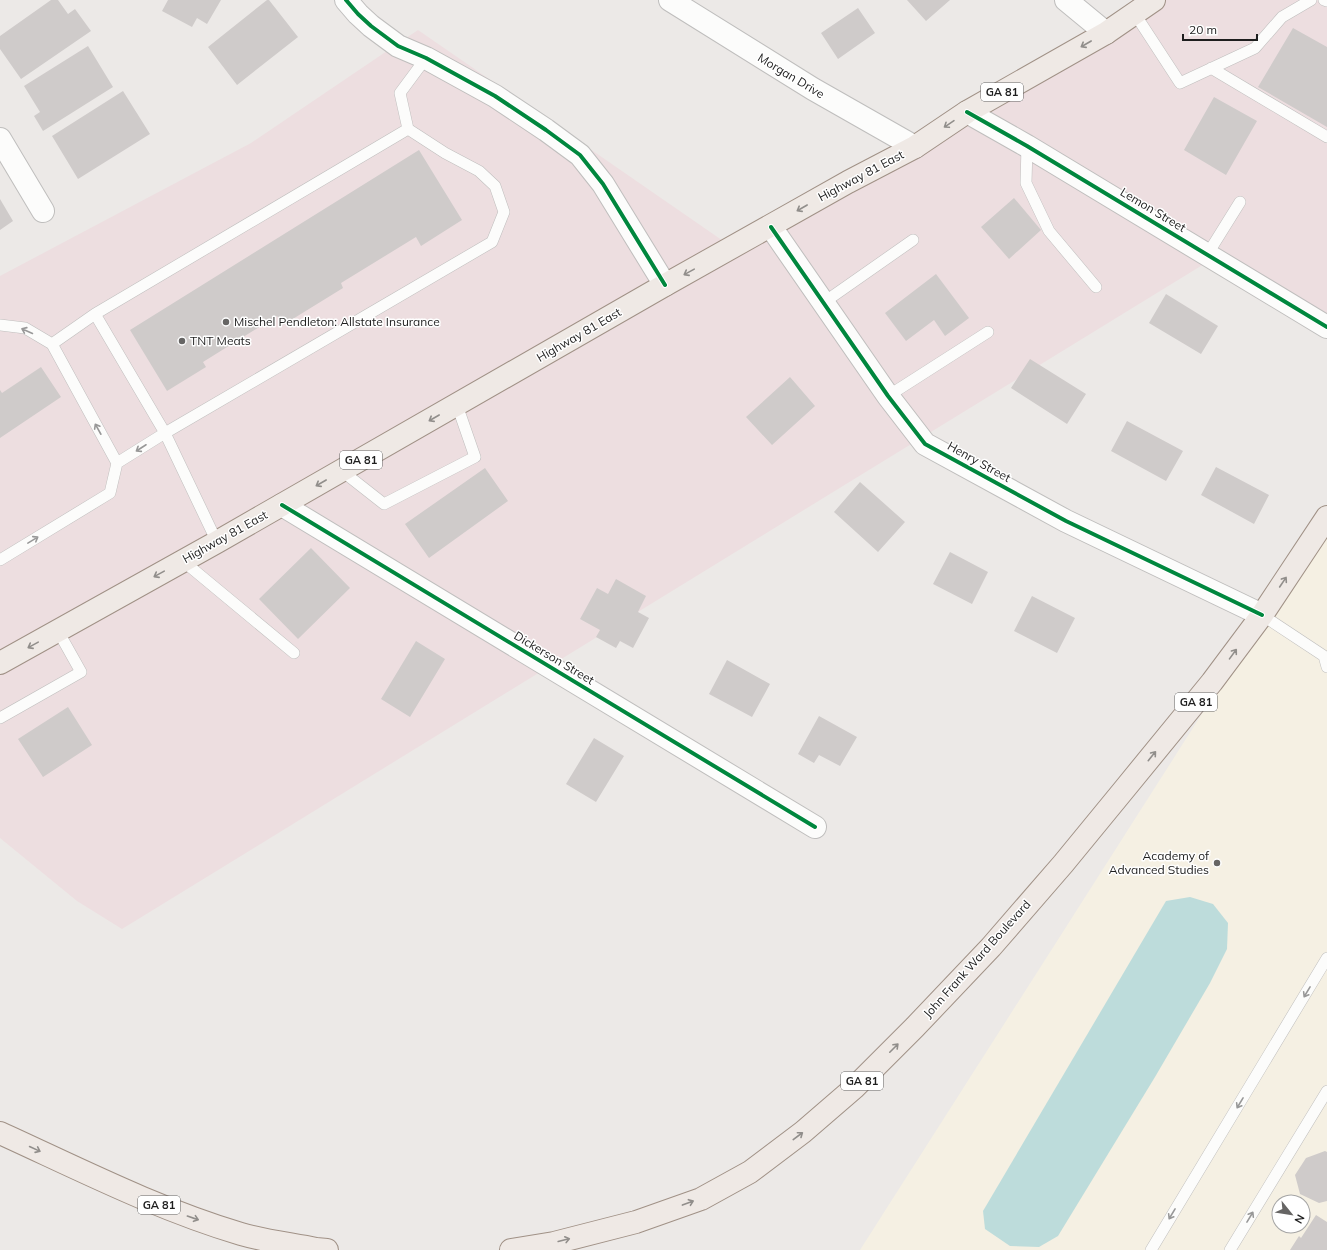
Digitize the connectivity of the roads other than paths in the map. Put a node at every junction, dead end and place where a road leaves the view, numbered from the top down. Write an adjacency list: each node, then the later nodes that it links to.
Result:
1 (346, 0): 10 (street)
2 (670, 0): 17 (street, Morgan Drive)
3 (1066, 0): 9 (street)
4 (1154, 0): 8 (main road, Highway 81 East / GA 81)
5 (1312, 0): 11 (lane)
6 (1324, 0): 7 (lane)
7 (1327, 1)
8 (1135, 14): 9 (main road, Highway 81 East / GA 81); 11 (lane)
9 (1106, 33): 12 (main road, Highway 81 East / GA 81, one-way to 12)
10 (426, 58): 13 (lane); 23 (street)
11 (1211, 68): 14 (lane)
12 (968, 112): 16 (street, Lemon Street); 17 (main road, Highway 81 East / GA 81, one-way to 17)
13 (408, 129): 26 (lane); 33 (lane)
14 (1327, 137)
15 (0, 139): 19 (street)
16 (1027, 146): 22 (street, Lemon Street); 24 (lane)
17 (915, 147): 20 (main road, Highway 81 East / GA 81, one-way to 20)
18 (1240, 202): 22 (lane)
19 (43, 211)
20 (771, 227): 23 (main road, Highway 81 East / GA 81, one-way to 23); 25 (street, Henry Street)
21 (913, 240): 25 (lane)
22 (1207, 255): 28 (street, Lemon Street)
23 (665, 285): 32 (main road, Highway 81 East / GA 81)
24 (1096, 287)
25 (823, 303): 31 (street, Henry Street)
26 (95, 314): 30 (lane); 33 (lane)
27 (0, 325): 30 (lane, one-way to 27)
28 (1327, 327)
29 (988, 332): 31 (lane)
30 (52, 344): 34 (lane, one-way to 30)
31 (888, 396): 41 (street, Henry Street)
32 (457, 405): 35 (main road, Highway 81 East / GA 81, one-way to 35); 35 (lane)
33 (165, 432): 34 (lane, one-way to 34); 38 (lane)
34 (117, 463): 39 (lane, one-way to 34)
35 (342, 471): 36 (main road, Highway 81 East / GA 81, one-way to 36)
36 (282, 505): 38 (main road, Highway 81 East / GA 81); 47 (street, Dickerson Street)
37 (1327, 517): 41 (main road, John Frank Ward Boulevard / GA 81, one-way to 37)
38 (217, 542): 40 (main road, Highway 81 East / GA 81)
39 (0, 560)
40 (183, 561): 42 (main road, Highway 81 East / GA 81, one-way to 42); 43 (lane)
41 (1262, 615): 45 (lane); 52 (main road, John Frank Ward Boulevard / GA 81, one-way to 41)
42 (58, 631): 44 (main road, Highway 81 East / GA 81, one-way to 44); 46 (lane)
43 (294, 653)
44 (0, 663)
45 (1327, 667)
46 (0, 718)
47 (816, 827)
48 (1327, 958): 53 (lane, one-way to 53)
49 (1327, 1090): 54 (lane, one-way to 49)
50 (0, 1133): 51 (main road, GA 81, one-way to 51)
51 (327, 1250)
52 (512, 1250)
53 (1151, 1250)
54 (1230, 1250)

